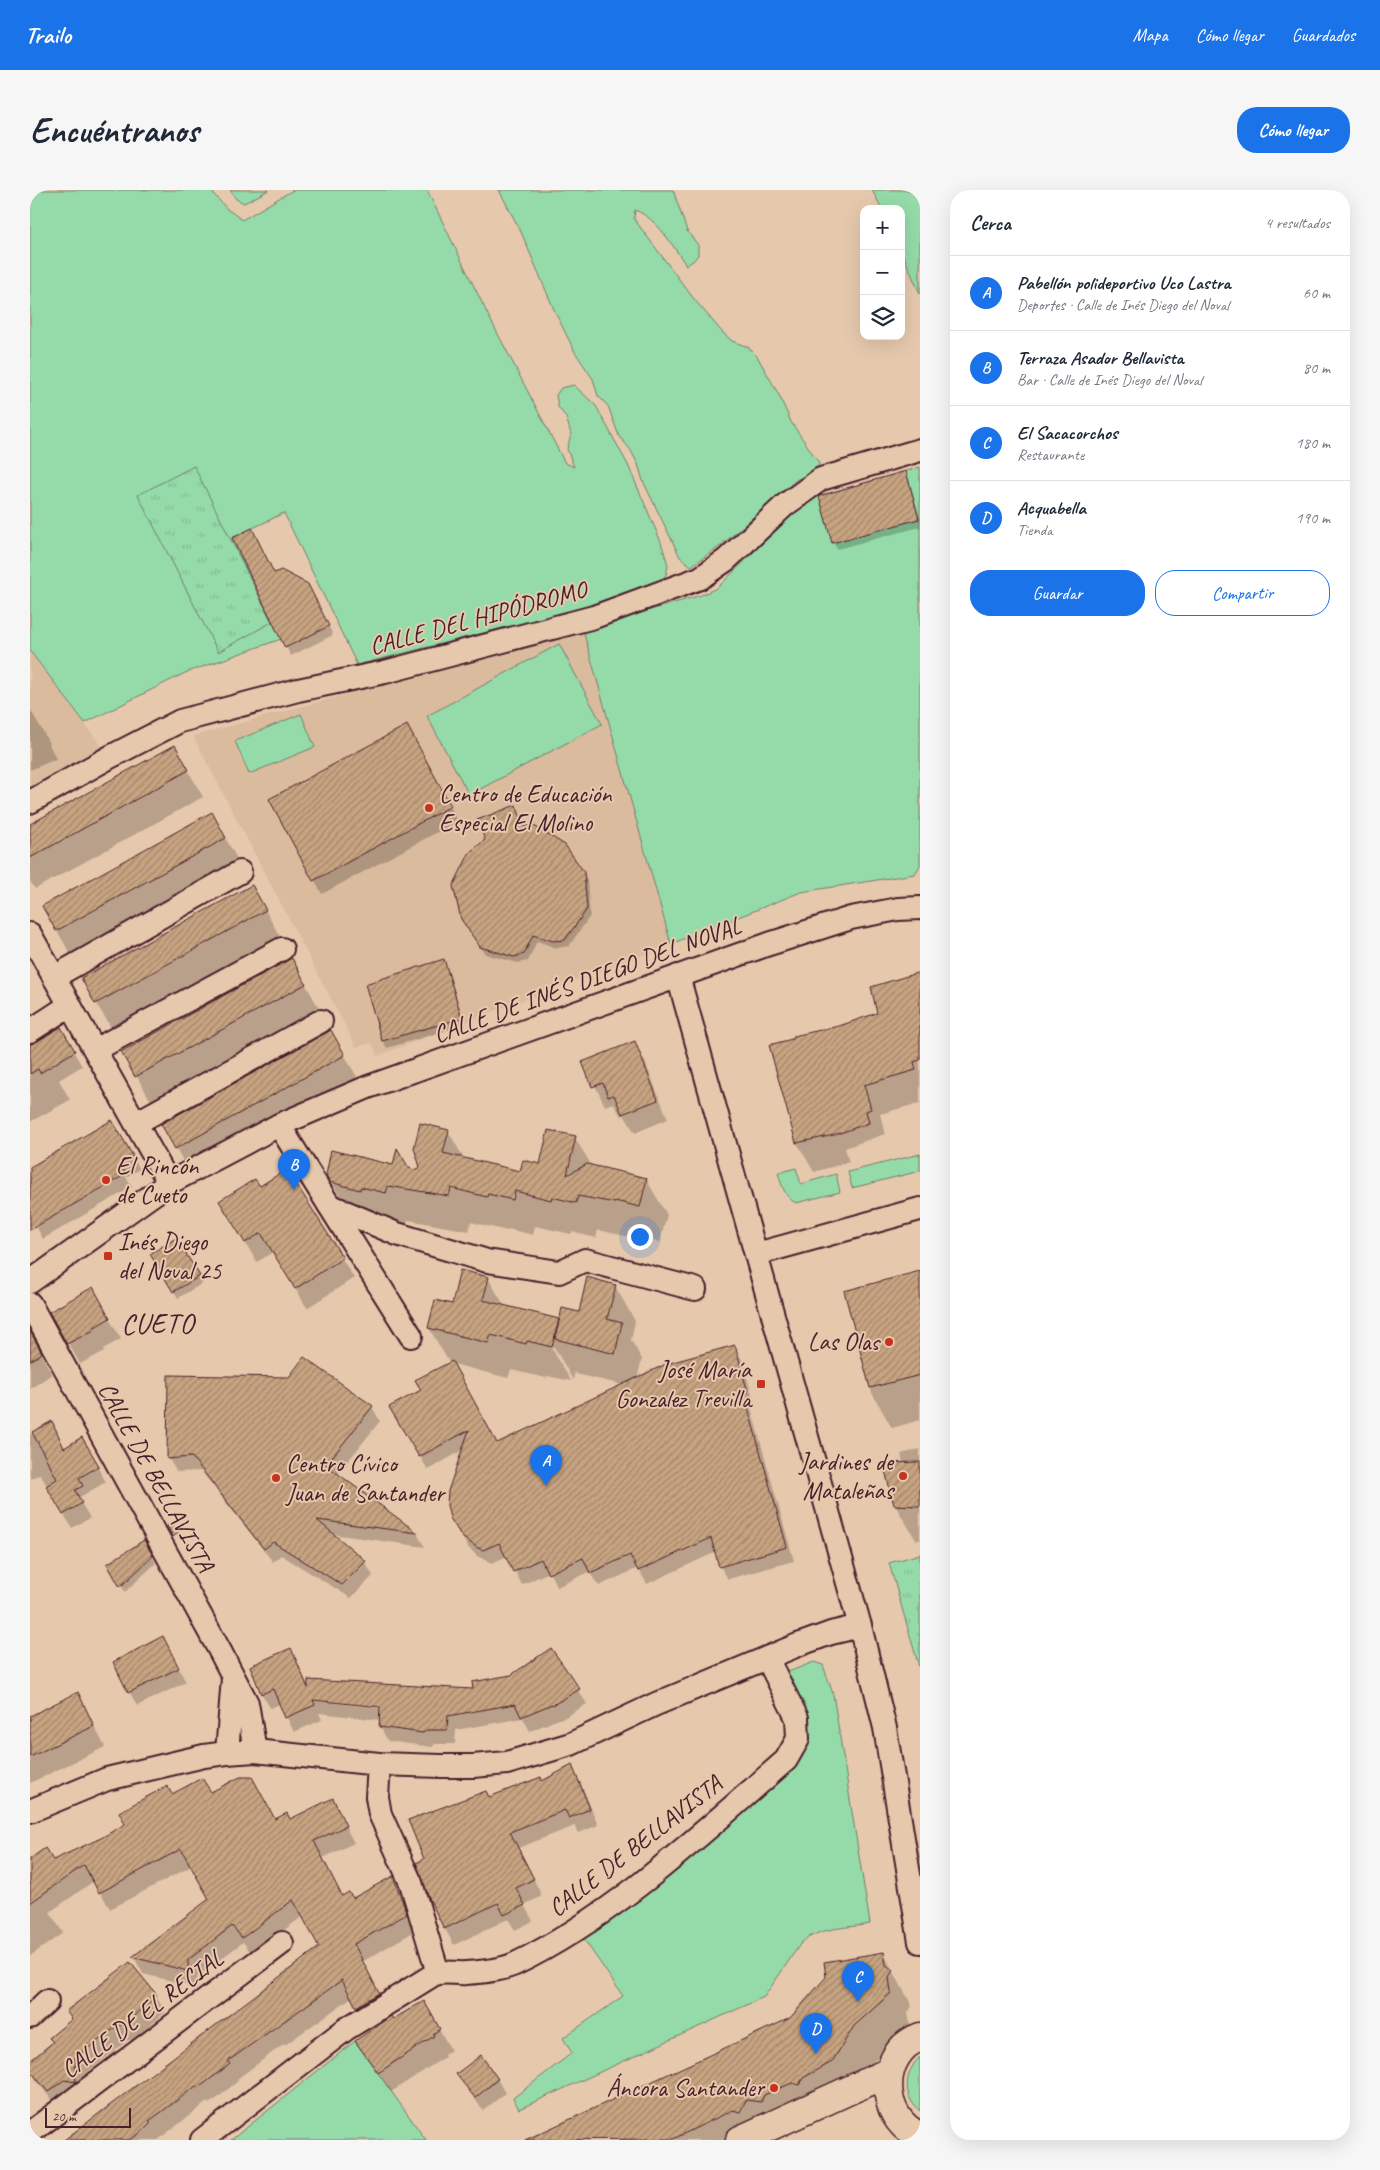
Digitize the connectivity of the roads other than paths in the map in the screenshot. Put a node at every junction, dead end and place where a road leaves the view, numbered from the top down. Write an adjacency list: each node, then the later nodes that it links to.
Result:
1 (920, 450): 2 (street, CALLE DEL HIPÓDROMO)
2 (30, 802)
3 (240, 872): 8 (street)
4 (920, 908): 7 (street, CALLE DE INÉS DIEGO DEL NOVAL)
5 (30, 934): 8 (street)
6 (282, 949): 12 (street)
7 (678, 976): 14 (street, CALLE DE INÉS DIEGO DEL NOVAL); 18 (street)
8 (54, 977): 9 (street)
9 (70, 1005): 11 (street); 12 (street)
10 (322, 1021): 13 (street)
11 (30, 1031)
12 (95, 1050): 13 (street)
13 (136, 1124): 15 (street)
14 (278, 1125): 15 (street, CALLE DE INÉS DIEGO DEL NOVAL); 16 (street)
15 (170, 1183): 19 (street, CALLE DE INÉS DIEGO DEL NOVAL)
16 (329, 1205): 20 (street); 22 (street)
17 (920, 1210): 18 (street)
18 (757, 1254): 23 (street)
19 (30, 1282)
20 (695, 1289)
21 (30, 1304): 25 (street, CALLE DE BELLAVISTA)
22 (411, 1336)
23 (860, 1626): 24 (street); 30 (street)
24 (767, 1658): 28 (street); 32 (street, CALLE DE BELLAVISTA)
25 (233, 1677): 26 (street, CALLE DE BELLAVISTA); 27 (street)
26 (255, 1751): 27 (street); 28 (street)
27 (227, 1753): 29 (street)
28 (379, 1764): 32 (street)
29 (30, 1811)
30 (920, 1942)
31 (282, 1943): 37 (street, CALLE DE EL RECIAL)
32 (438, 1973): 39 (street)
33 (47, 2001): 34 (street)
34 (30, 2017)
35 (920, 2037): 36 (main road)
36 (889, 2072): 38 (main road); 40 (main road)
37 (36, 2131)
38 (915, 2137)
39 (202, 2140)
40 (740, 2140)

